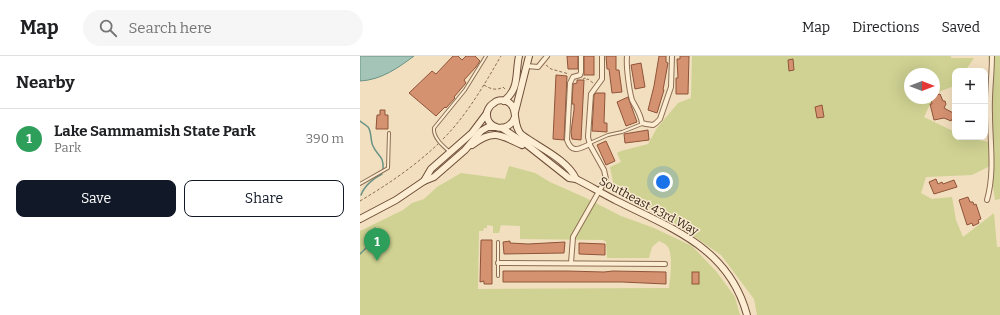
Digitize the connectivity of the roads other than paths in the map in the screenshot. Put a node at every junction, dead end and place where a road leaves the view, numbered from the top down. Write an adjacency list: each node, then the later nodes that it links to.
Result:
1 (486, 56): 20 (lane)
2 (519, 56): 11 (main road)
3 (529, 56): 10 (main road)
4 (547, 56): 10 (street)
5 (581, 56): 17 (street)
6 (602, 56): 17 (street)
7 (627, 56): 14 (street)
8 (672, 56): 14 (street)
9 (992, 56): 25 (street)
10 (527, 66): 13 (main road)
11 (504, 100): 12 (main road); 13 (main road)
12 (487, 113): 15 (main road); 20 (main road)
13 (515, 114): 15 (main road); 21 (main road, Southeast 43rd Way)
14 (643, 124): 17 (lane)
15 (499, 128): 18 (main road); 19 (main road, Southeast 43rd Way)
16 (389, 133): 23 (lane)
17 (590, 144): 24 (street)
18 (466, 150): 19 (main road); 22 (main road)
19 (533, 150): 21 (main road, Southeast 43rd Way)
20 (451, 153): 22 (main road)
21 (576, 179): 24 (main road, Southeast 43rd Way)
22 (424, 181): 26 (main road)
23 (360, 184)
24 (600, 192): 29 (street); 32 (main road, Southeast 43rd Way)
25 (987, 200)
26 (360, 219)
27 (498, 242): 28 (lane)
28 (498, 263): 29 (street); 31 (lane)
29 (571, 263): 30 (street)
30 (665, 264)
31 (498, 276)
32 (747, 315)

